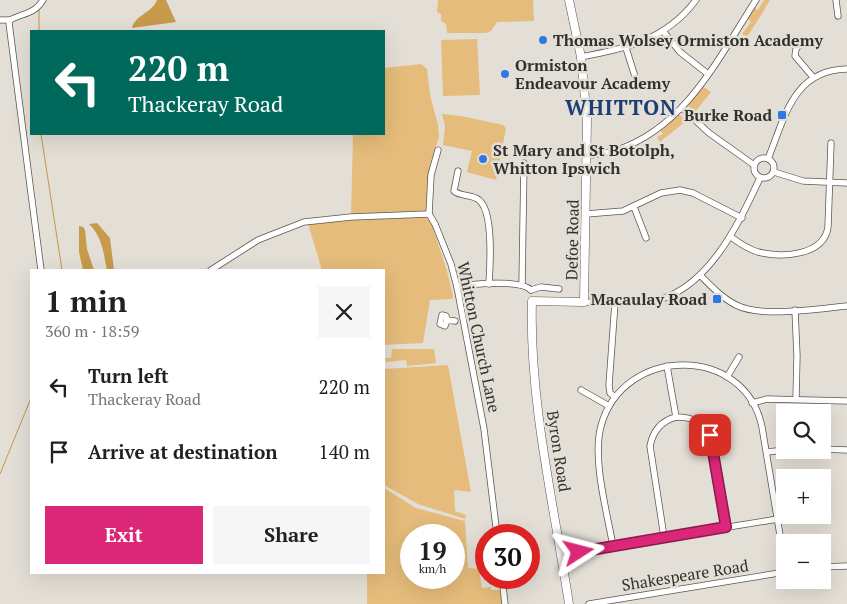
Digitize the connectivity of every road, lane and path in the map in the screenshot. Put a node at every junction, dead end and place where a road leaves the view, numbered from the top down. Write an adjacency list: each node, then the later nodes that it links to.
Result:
1 (43, 0): 8 (street)
2 (569, 0): 12 (street, Defoe Road)
3 (696, 0): 9 (street)
4 (756, 0): 14 (street)
5 (836, 0): 6 (street)
6 (838, 16)
7 (0, 20): 8 (street)
8 (10, 20): 35 (street)
9 (663, 31): 11 (street); 14 (street)
10 (803, 40): 15 (street)
11 (626, 48): 12 (street); 16 (street)
12 (581, 57): 20 (street, Defoe Road)
13 (847, 68): 15 (street)
14 (708, 74): 17 (street)
15 (813, 77): 21 (street)
16 (638, 86)
17 (682, 108): 20 (street); 23 (street)
18 (831, 144): 27 (street)
19 (438, 150): 30 (street, Whitton Church Lane)
20 (587, 156): 31 (street, Defoe Road)
21 (768, 159): 23 (street); 25 (street)
22 (524, 163): 39 (street)
23 (754, 165): 26 (street)
24 (458, 171): 38 (street)
25 (774, 172): 26 (street); 27 (street)
26 (760, 178): 32 (street)
27 (830, 183): 28 (street); 33 (street)
28 (847, 183)
29 (634, 207): 31 (street); 32 (street); 34 (street)
30 (429, 214): 36 (street); 40 (street, Whitton Church Lane)
31 (586, 214): 44 (street, Defoe Road)
32 (742, 218): 33 (street)
33 (730, 237): 37 (street)
34 (646, 238)
35 (41, 269)
36 (213, 269)
37 (700, 275): 45 (street); 47 (street)
38 (489, 284): 39 (street); 40 (street)
39 (522, 285): 42 (street)
40 (458, 287): 66 (street, Whitton Church Lane)
41 (559, 289): 42 (street)
42 (531, 290): 43 (street)
43 (532, 301): 44 (street); 70 (street, Byron Road)
44 (584, 302): 45 (street)
45 (615, 303): 54 (street)
46 (847, 306): 47 (street)
47 (795, 310): 55 (street)
48 (447, 320): 49 (street)
49 (455, 321)
50 (739, 357): 52 (street)
51 (667, 366): 52 (street); 54 (street); 59 (street)
52 (727, 377): 57 (street)
53 (581, 390): 58 (street)
54 (615, 397): 58 (street)
55 (796, 399): 56 (street); 57 (street)
56 (847, 401)
57 (752, 402): 63 (street)
58 (610, 406): 69 (street)
59 (676, 417): 67 (street); 68 (street)
60 (831, 449): 61 (street)
61 (847, 450)
62 (776, 451): 63 (street)
63 (767, 452): 64 (street)
64 (776, 507)
65 (776, 519): 67 (street)
66 (496, 524)
67 (726, 527): 68 (street)
68 (664, 537): 69 (street)
69 (613, 546): 70 (street)
70 (562, 554): 76 (street, Byron Road)
71 (847, 566): 72 (street)
72 (831, 567)
73 (776, 573): 77 (street, Shakespeare Road)
74 (503, 589): 75 (street)
75 (505, 604)
76 (569, 604)
77 (589, 604)

